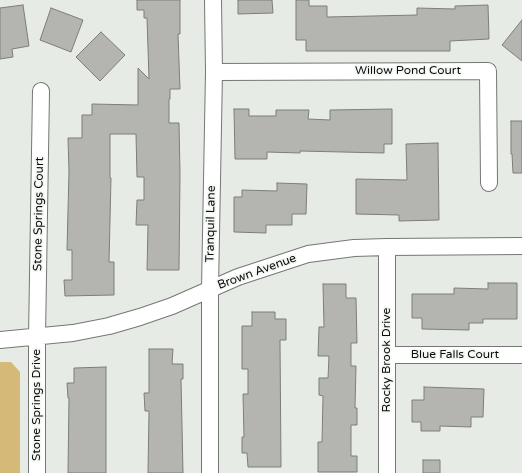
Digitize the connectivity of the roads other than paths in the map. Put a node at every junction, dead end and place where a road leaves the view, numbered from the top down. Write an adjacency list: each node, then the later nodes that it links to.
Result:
1 (214, 0): 2 (street, Tranquil Lane)
2 (214, 72): 4 (street, Willow Pond Court); 7 (street, Tranquil Lane)
3 (41, 91): 8 (street, Stone Springs Court)
4 (489, 184)
5 (522, 246): 6 (street, Brown Avenue)
6 (387, 247): 7 (street, Brown Avenue); 10 (street, Rocky Brook Drive)
7 (210, 289): 8 (street, Brown Avenue); 13 (street, Tranquil Lane)
8 (37, 337): 9 (street, Brown Avenue); 12 (street, Stone Springs Drive)
9 (0, 340)
10 (387, 355): 11 (street, Blue Falls Court); 14 (street, Rocky Brook Drive)
11 (522, 355)
12 (37, 473)
13 (210, 473)
14 (387, 473)

